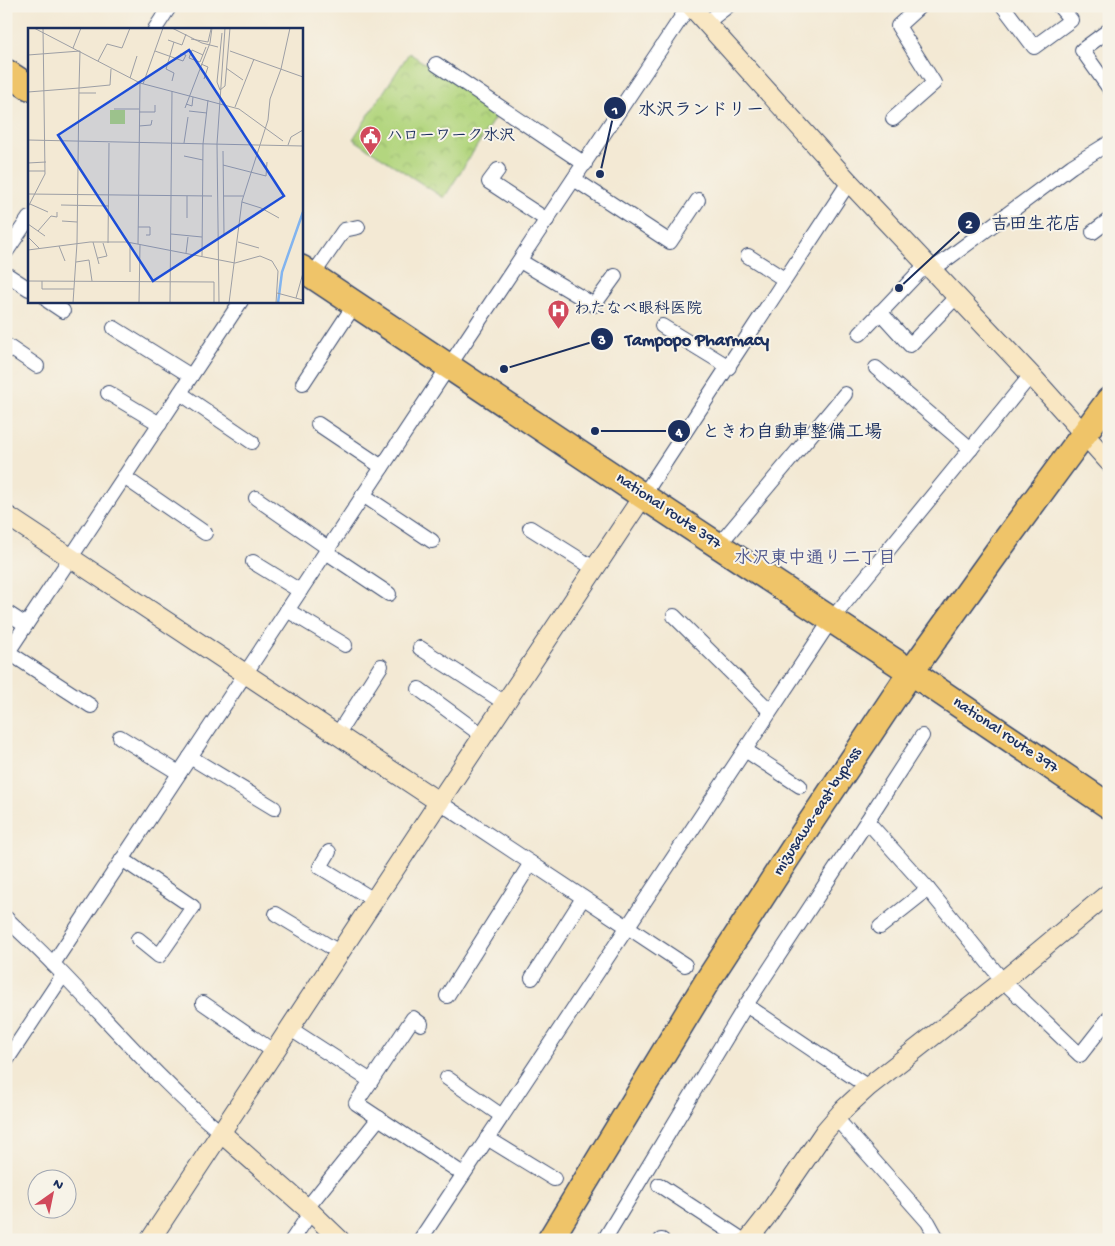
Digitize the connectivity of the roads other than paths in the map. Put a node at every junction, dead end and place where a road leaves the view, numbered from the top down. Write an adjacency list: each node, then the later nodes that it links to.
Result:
1 (170, 6): 8 (street)
2 (690, 6): 7 (street); 16 (street)
3 (728, 6): 7 (street)
4 (920, 6): 14 (street)
5 (1003, 6): 6 (street)
6 (1058, 6)
7 (706, 23): 19 (street)
8 (156, 28)
9 (1109, 30): 13 (street)
10 (436, 64): 16 (street)
11 (6, 72): 12 (highway)
12 (28, 86)
13 (1109, 88)
14 (892, 119)
15 (1109, 142): 29 (street)
16 (585, 164): 18 (street)
17 (498, 170): 22 (street)
18 (574, 179): 20 (street); 22 (street)
19 (849, 182): 29 (street); 33 (street)
20 (698, 200)
21 (28, 219): 26 (street)
22 (547, 220): 28 (street)
23 (1109, 220): 25 (street)
24 (358, 227): 30 (street)
25 (1093, 232)
26 (6, 252)
27 (748, 256): 33 (street)
28 (520, 261): 32 (street); 46 (street)
29 (931, 269): 35 (street); 40 (street)
30 (307, 272): 38 (highway, national route 397)
31 (6, 274): 34 (street)
32 (616, 276)
33 (784, 279): 47 (street)
34 (28, 288)
35 (957, 296): 40 (street); 49 (street)
36 (50, 302): 39 (street)
37 (240, 302): 50 (street)
38 (355, 304): 46 (highway, national route 397); 51 (street)
39 (63, 311)
40 (880, 312): 43 (street)
41 (662, 326): 47 (street)
42 (114, 328): 50 (street)
43 (860, 334)
44 (6, 345): 45 (street)
45 (37, 366)
46 (449, 366): 62 (street); 65 (highway, national route 397)
47 (729, 367): 65 (street)
48 (876, 368): 60 (street)
49 (1031, 375): 58 (street); 60 (street)
50 (191, 376): 53 (street)
51 (303, 383)
52 (108, 393): 56 (street)
53 (180, 393): 56 (street); 59 (street)
54 (845, 394): 71 (street)
55 (1109, 400): 58 (highway, mizusawa-east bypass)
56 (160, 424): 63 (street)
57 (318, 424): 62 (street)
58 (1083, 435): 61 (street); 87 (highway, mizusawa-east bypass)
59 (252, 442)
60 (971, 449): 81 (street)
61 (1109, 462)
62 (382, 467): 64 (street)
63 (124, 477): 69 (street); 73 (street)
64 (363, 495): 70 (street); 72 (street)
65 (643, 496): 71 (highway, national route 397); 75 (street)
66 (256, 498): 72 (street)
67 (6, 515): 73 (street)
68 (530, 528): 75 (street)
69 (205, 533)
70 (432, 541)
71 (718, 546): 81 (highway, national route 397)
72 (327, 550): 76 (street); 77 (street)
73 (71, 558): 82 (street); 88 (street)
74 (253, 562): 76 (street)
75 (594, 569): 90 (street)
76 (300, 591): 78 (street)
77 (389, 594)
78 (287, 610): 83 (street); 88 (street)
79 (6, 612): 82 (street)
80 (674, 616): 92 (street)
81 (830, 620): 87 (highway, national route 397); 92 (street)
82 (26, 625): 85 (street)
83 (345, 645)
84 (420, 648): 90 (street)
85 (7, 653): 91 (street)
86 (381, 666): 93 (street)
87 (911, 672): 102 (highway, national route 397); 147 (highway, mizusawa-east bypass)
88 (245, 673): 93 (street); 98 (street)
89 (419, 689): 94 (street)
90 (505, 703): 94 (street)
91 (91, 706)
92 (770, 711): 97 (street)
93 (337, 734): 101 (street)
94 (483, 736): 101 (street)
95 (922, 736): 104 (street)
96 (120, 737): 99 (street)
97 (745, 750): 100 (street); 114 (street)
98 (190, 757): 99 (street); 103 (street)
99 (179, 773): 106 (street)
100 (800, 786)
101 (439, 802): 107 (street); 111 (street)
102 (1109, 806)
103 (274, 808)
104 (867, 822): 108 (street); 125 (street)
105 (329, 852): 111 (street)
106 (122, 859): 116 (street); 118 (street)
107 (531, 863): 110 (street); 123 (street)
108 (928, 889): 115 (street); 122 (street)
109 (1109, 893): 122 (street)
110 (583, 898): 114 (street); 121 (street)
111 (374, 900): 117 (street)
112 (276, 914): 117 (street)
113 (8, 926): 118 (street)
114 (627, 927): 119 (street); 134 (street)
115 (880, 927)
116 (138, 939)
117 (339, 952): 128 (street)
118 (53, 964): 120 (street)
119 (685, 965)
120 (63, 975): 130 (street); 137 (street)
121 (532, 978)
122 (1004, 982): 126 (street); 133 (street)
123 (447, 996)
124 (202, 1003): 129 (street)
125 (746, 1005): 133 (street); 148 (street)
126 (1109, 1018)
127 (421, 1024): 132 (street)
128 (289, 1028): 129 (street); 132 (street)
129 (273, 1052): 137 (street)
130 (6, 1061)
131 (447, 1078): 134 (street)
132 (371, 1081): 135 (street)
133 (868, 1087): 136 (street)
134 (502, 1116): 138 (street)
135 (379, 1118): 139 (street); 142 (street)
136 (836, 1118): 150 (street); 151 (street)
137 (220, 1132): 142 (street); 143 (street)
138 (487, 1138): 139 (street); 140 (street)
139 (463, 1174): 146 (street)
140 (554, 1179)
141 (659, 1185): 149 (street)
142 (309, 1210): 144 (street); 145 (street)
143 (150, 1240)
144 (292, 1240)
145 (340, 1240)
146 (420, 1240)
147 (550, 1240)
148 (604, 1240)
149 (743, 1240)
150 (748, 1240)
151 (938, 1240)

